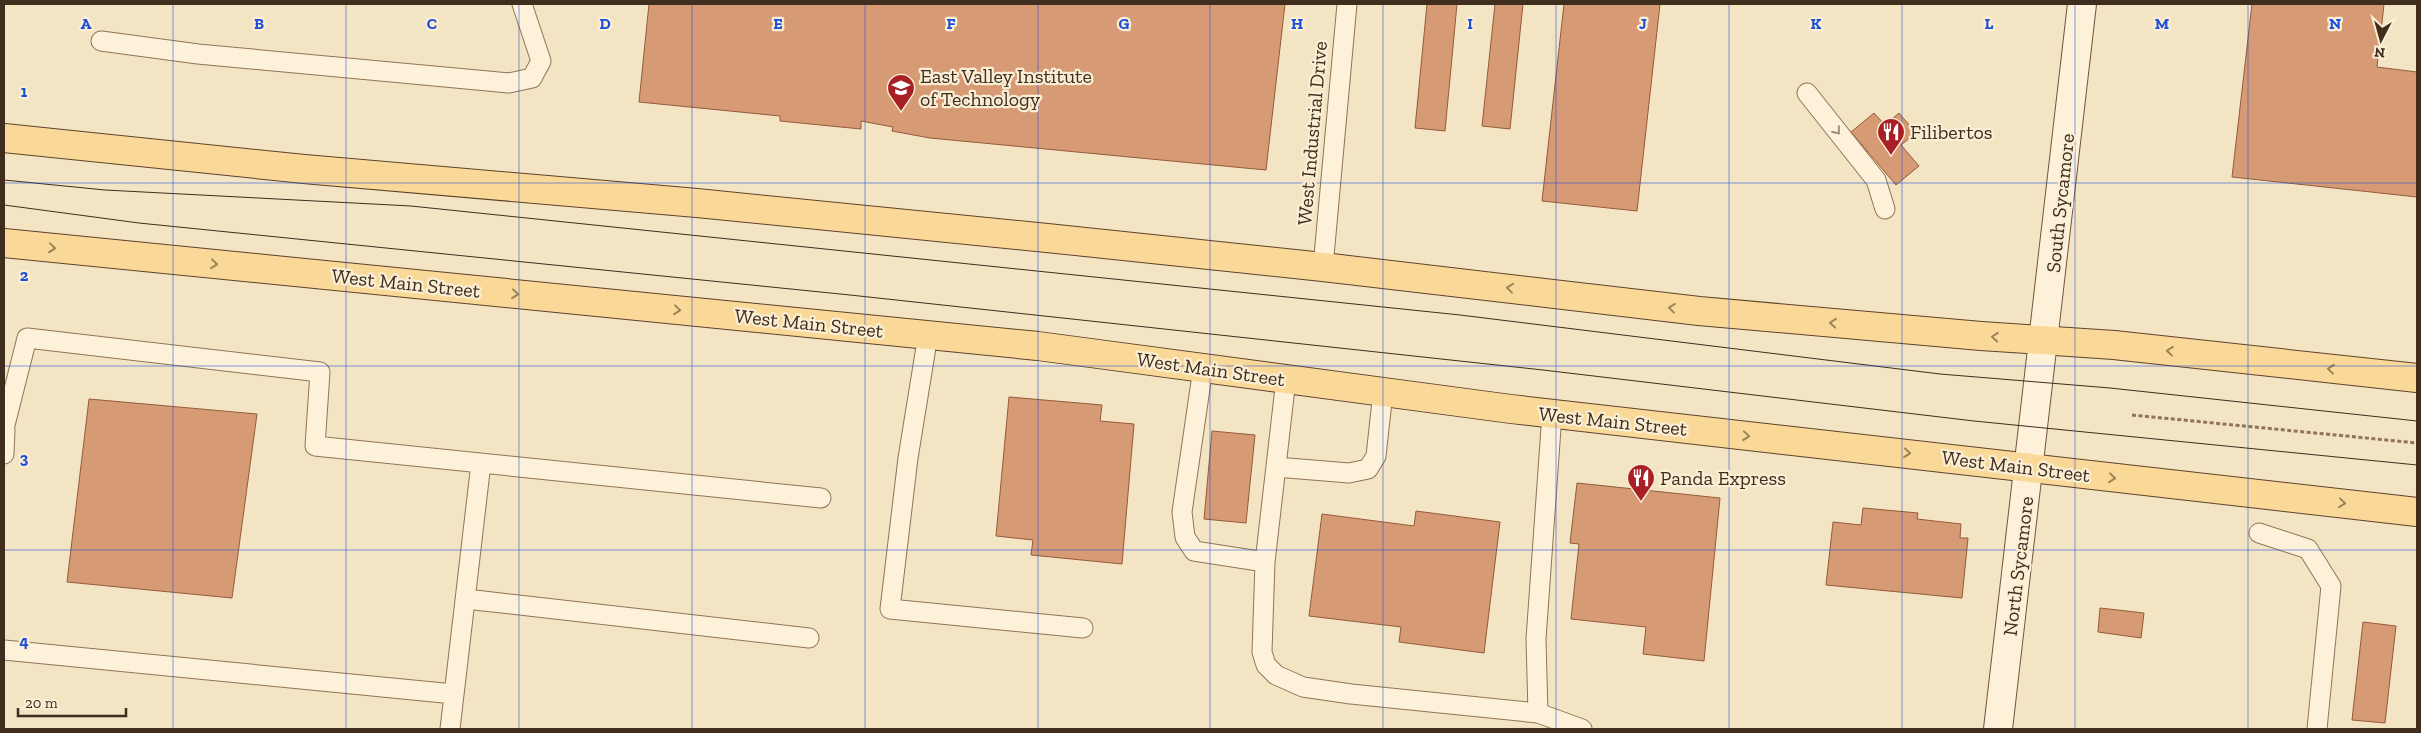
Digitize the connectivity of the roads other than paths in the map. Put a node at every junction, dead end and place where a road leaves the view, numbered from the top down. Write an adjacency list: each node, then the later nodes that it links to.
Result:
1 (522, 4): 4 (lane)
2 (1347, 4): 9 (lane, West Industrial Drive)
3 (2082, 4): 11 (street, South Sycamore)
4 (100, 41)
5 (1807, 93): 7 (lane, one-way to 7)
6 (4, 138): 9 (main road)
7 (1885, 209)
8 (4, 243): 10 (main road, West Main Street, one-way to 10)
9 (1323, 267): 11 (main road, one-way to 9)
10 (928, 335): 12 (main road, West Main Street); 28 (lane)
11 (2044, 341): 13 (main road, one-way to 11); 16 (street, South Sycamore)
12 (1203, 368): 14 (main road, West Main Street); 26 (lane)
13 (2417, 378)
14 (1286, 379): 15 (main road, West Main Street); 21 (lane)
15 (1383, 392): 17 (main road, West Main Street); 21 (lane)
16 (2037, 402): 22 (street, North Sycamore)
17 (1552, 414): 22 (main road, West Main Street, one-way to 22); 32 (lane)
18 (4, 429): 19 (lane); 20 (lane)
19 (4, 454)
20 (481, 463): 23 (lane); 27 (lane)
21 (1276, 467): 26 (lane)
22 (2029, 469): 24 (main road, West Main Street, one-way to 24); 35 (street, North Sycamore)
23 (821, 498)
24 (2417, 512)
25 (2259, 533): 36 (lane)
26 (1266, 562): 32 (lane)
27 (466, 600): 29 (lane); 31 (lane)
28 (1083, 628)
29 (809, 638)
30 (4, 650): 31 (lane)
31 (454, 694): 33 (lane)
32 (1538, 713): 34 (lane)
33 (450, 729)
34 (1582, 729)
35 (1998, 729)
36 (2317, 729)

